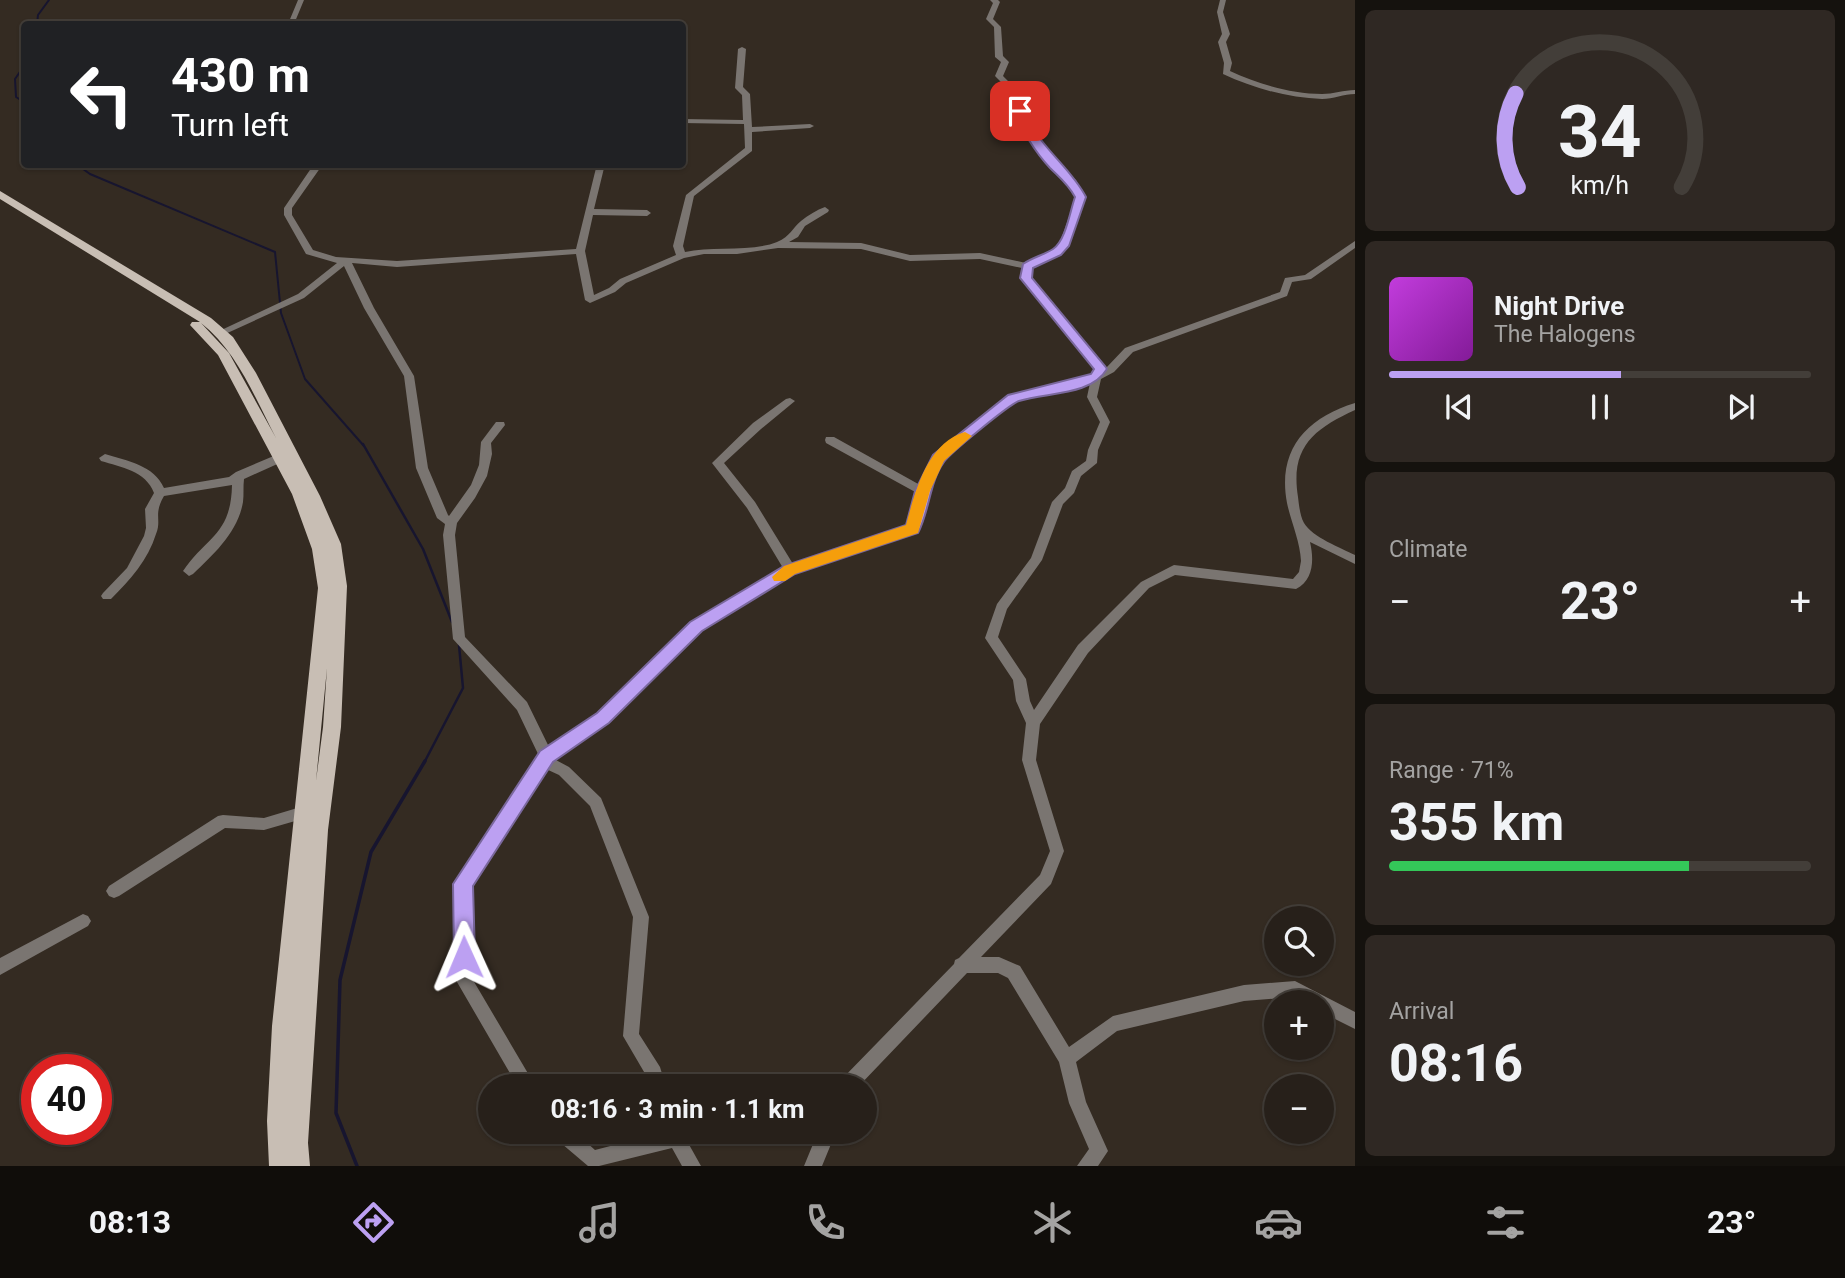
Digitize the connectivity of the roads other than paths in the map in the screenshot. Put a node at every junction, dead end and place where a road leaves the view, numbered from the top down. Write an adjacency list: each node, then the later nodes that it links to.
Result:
1 (302, 0): 4 (street)
2 (993, 0): 22 (street)
3 (1223, 0): 6 (street)
4 (292, 21)
5 (742, 49): 8 (street)
6 (1355, 92)
7 (686, 121): 8 (street)
8 (748, 126): 9 (street); 20 (street)
9 (810, 126)
10 (316, 168): 21 (street)
11 (600, 168): 15 (street)
12 (0, 194): 23 (main road)
13 (0, 205): 29 (main road)
14 (825, 210): 18 (street)
15 (589, 212): 16 (street); 19 (street)
16 (647, 213)
17 (1355, 244): 24 (street)
18 (778, 245): 20 (street); 22 (street)
19 (580, 251): 20 (street); 21 (street)
20 (681, 256)
21 (346, 260): 23 (street); 34 (street)
22 (1027, 266): 24 (street)
23 (220, 333): 57 (main road)
24 (1096, 377): 32 (street); 40 (street)
25 (790, 401): 37 (street)
26 (1354, 406): 35 (street)
27 (500, 425): 34 (street)
28 (830, 440): 32 (street)
29 (280, 457): 31 (street); 42 (main road)
30 (105, 458): 33 (street)
31 (240, 475): 33 (street); 38 (street)
32 (923, 491): 37 (street)
33 (160, 493): 39 (street)
34 (451, 522): 41 (street)
35 (1298, 523): 36 (street); 40 (street)
36 (1355, 560)
37 (790, 570): 41 (street)
38 (189, 571)
39 (107, 596)
40 (1033, 723): 45 (street)
41 (547, 756): 49 (street); 50 (street)
42 (304, 812): 43 (street); 56 (main road)
43 (114, 891)
44 (83, 921): 46 (street)
45 (961, 965): 48 (street); 51 (street)
46 (0, 967)
47 (1355, 1021): 48 (street)
48 (1067, 1059): 60 (street)
49 (520, 1074)
50 (654, 1074)
51 (858, 1074)
52 (575, 1144): 53 (street)
53 (643, 1144)
54 (680, 1144): 58 (street)
55 (822, 1144): 59 (street)
56 (280, 1166)
57 (299, 1166)
58 (692, 1166)
59 (813, 1166)
60 (1086, 1166)

